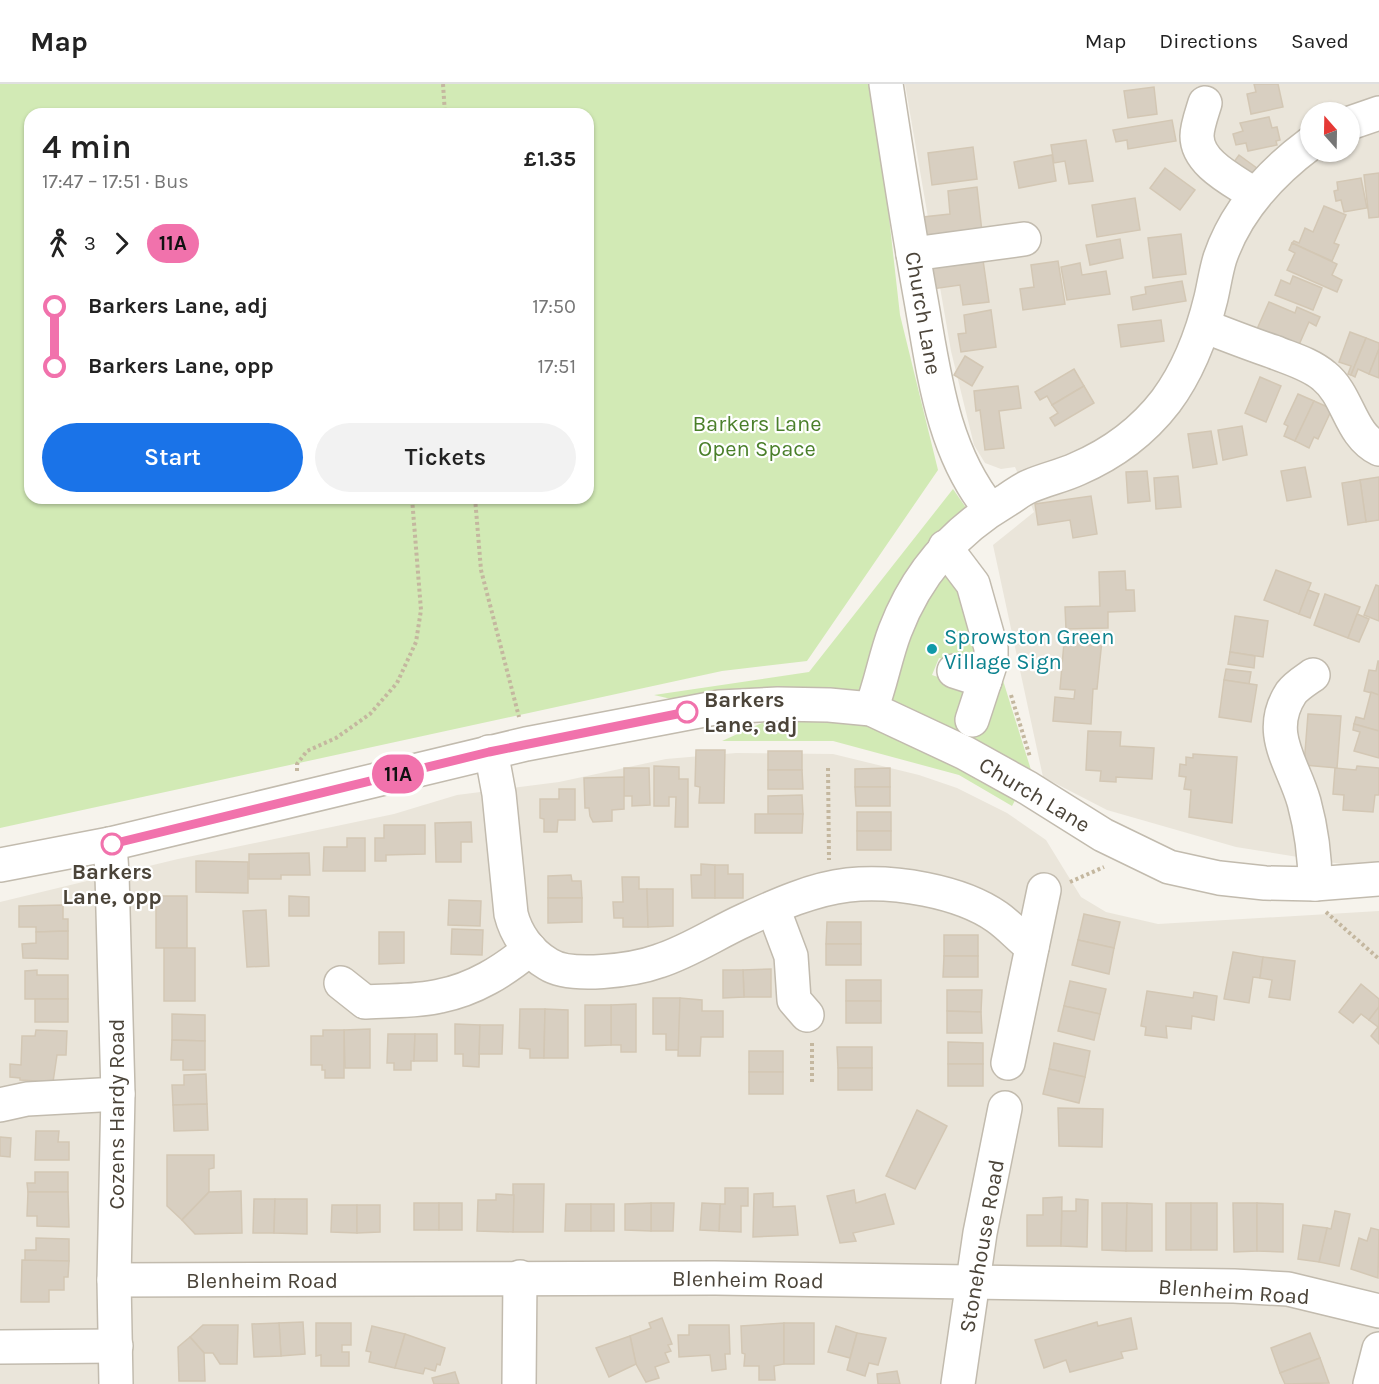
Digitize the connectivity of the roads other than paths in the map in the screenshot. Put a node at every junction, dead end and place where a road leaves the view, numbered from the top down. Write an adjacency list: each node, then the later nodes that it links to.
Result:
1 (886, 84): 8 (street, Church Lane)
2 (1205, 103): 6 (street)
3 (1379, 113): 4 (street)
4 (1360, 120)
5 (1300, 151): 6 (street)
6 (1255, 195): 9 (street)
7 (1024, 239): 8 (street)
8 (913, 254): 11 (street, Church Lane)
9 (1204, 326): 10 (street); 11 (street)
10 (1379, 449)
11 (990, 509): 12 (street)
12 (945, 547): 14 (street); 16 (street)
13 (954, 671): 14 (street)
14 (988, 671): 17 (street)
15 (1312, 675): 22 (street)
16 (871, 709): 18 (street, Church Lane); 22 (street, Church Lane)
17 (972, 720)
18 (489, 752): 19 (street, Church Lane); 26 (street)
19 (110, 844): 20 (street, Church Lane); 30 (street, Cozens Hardy Road)
20 (0, 865)
21 (1379, 879): 22 (street, Church Lane)
22 (1315, 884)
23 (1044, 890): 25 (street)
24 (773, 908): 25 (street); 26 (street); 28 (street)
25 (1032, 947): 29 (street)
26 (530, 949): 27 (street)
27 (341, 983)
28 (807, 1015)
29 (1008, 1063)
30 (118, 1094): 31 (street); 34 (street, Cozens Hardy Road)
31 (0, 1105)
32 (1005, 1108): 35 (street, Stonehouse Road)
33 (520, 1277): 34 (street, Blenheim Road); 35 (street, Blenheim Road); 41 (street)
34 (114, 1280): 37 (street, Cozens Hardy Road)
35 (972, 1283): 36 (street, Blenheim Road); 42 (street, Stonehouse Road)
36 (1379, 1311)
37 (116, 1346): 38 (street); 40 (street, Cozens Hardy Road)
38 (0, 1347)
39 (1379, 1349): 43 (street)
40 (116, 1384)
41 (519, 1384)
42 (958, 1384)
43 (1370, 1384)

